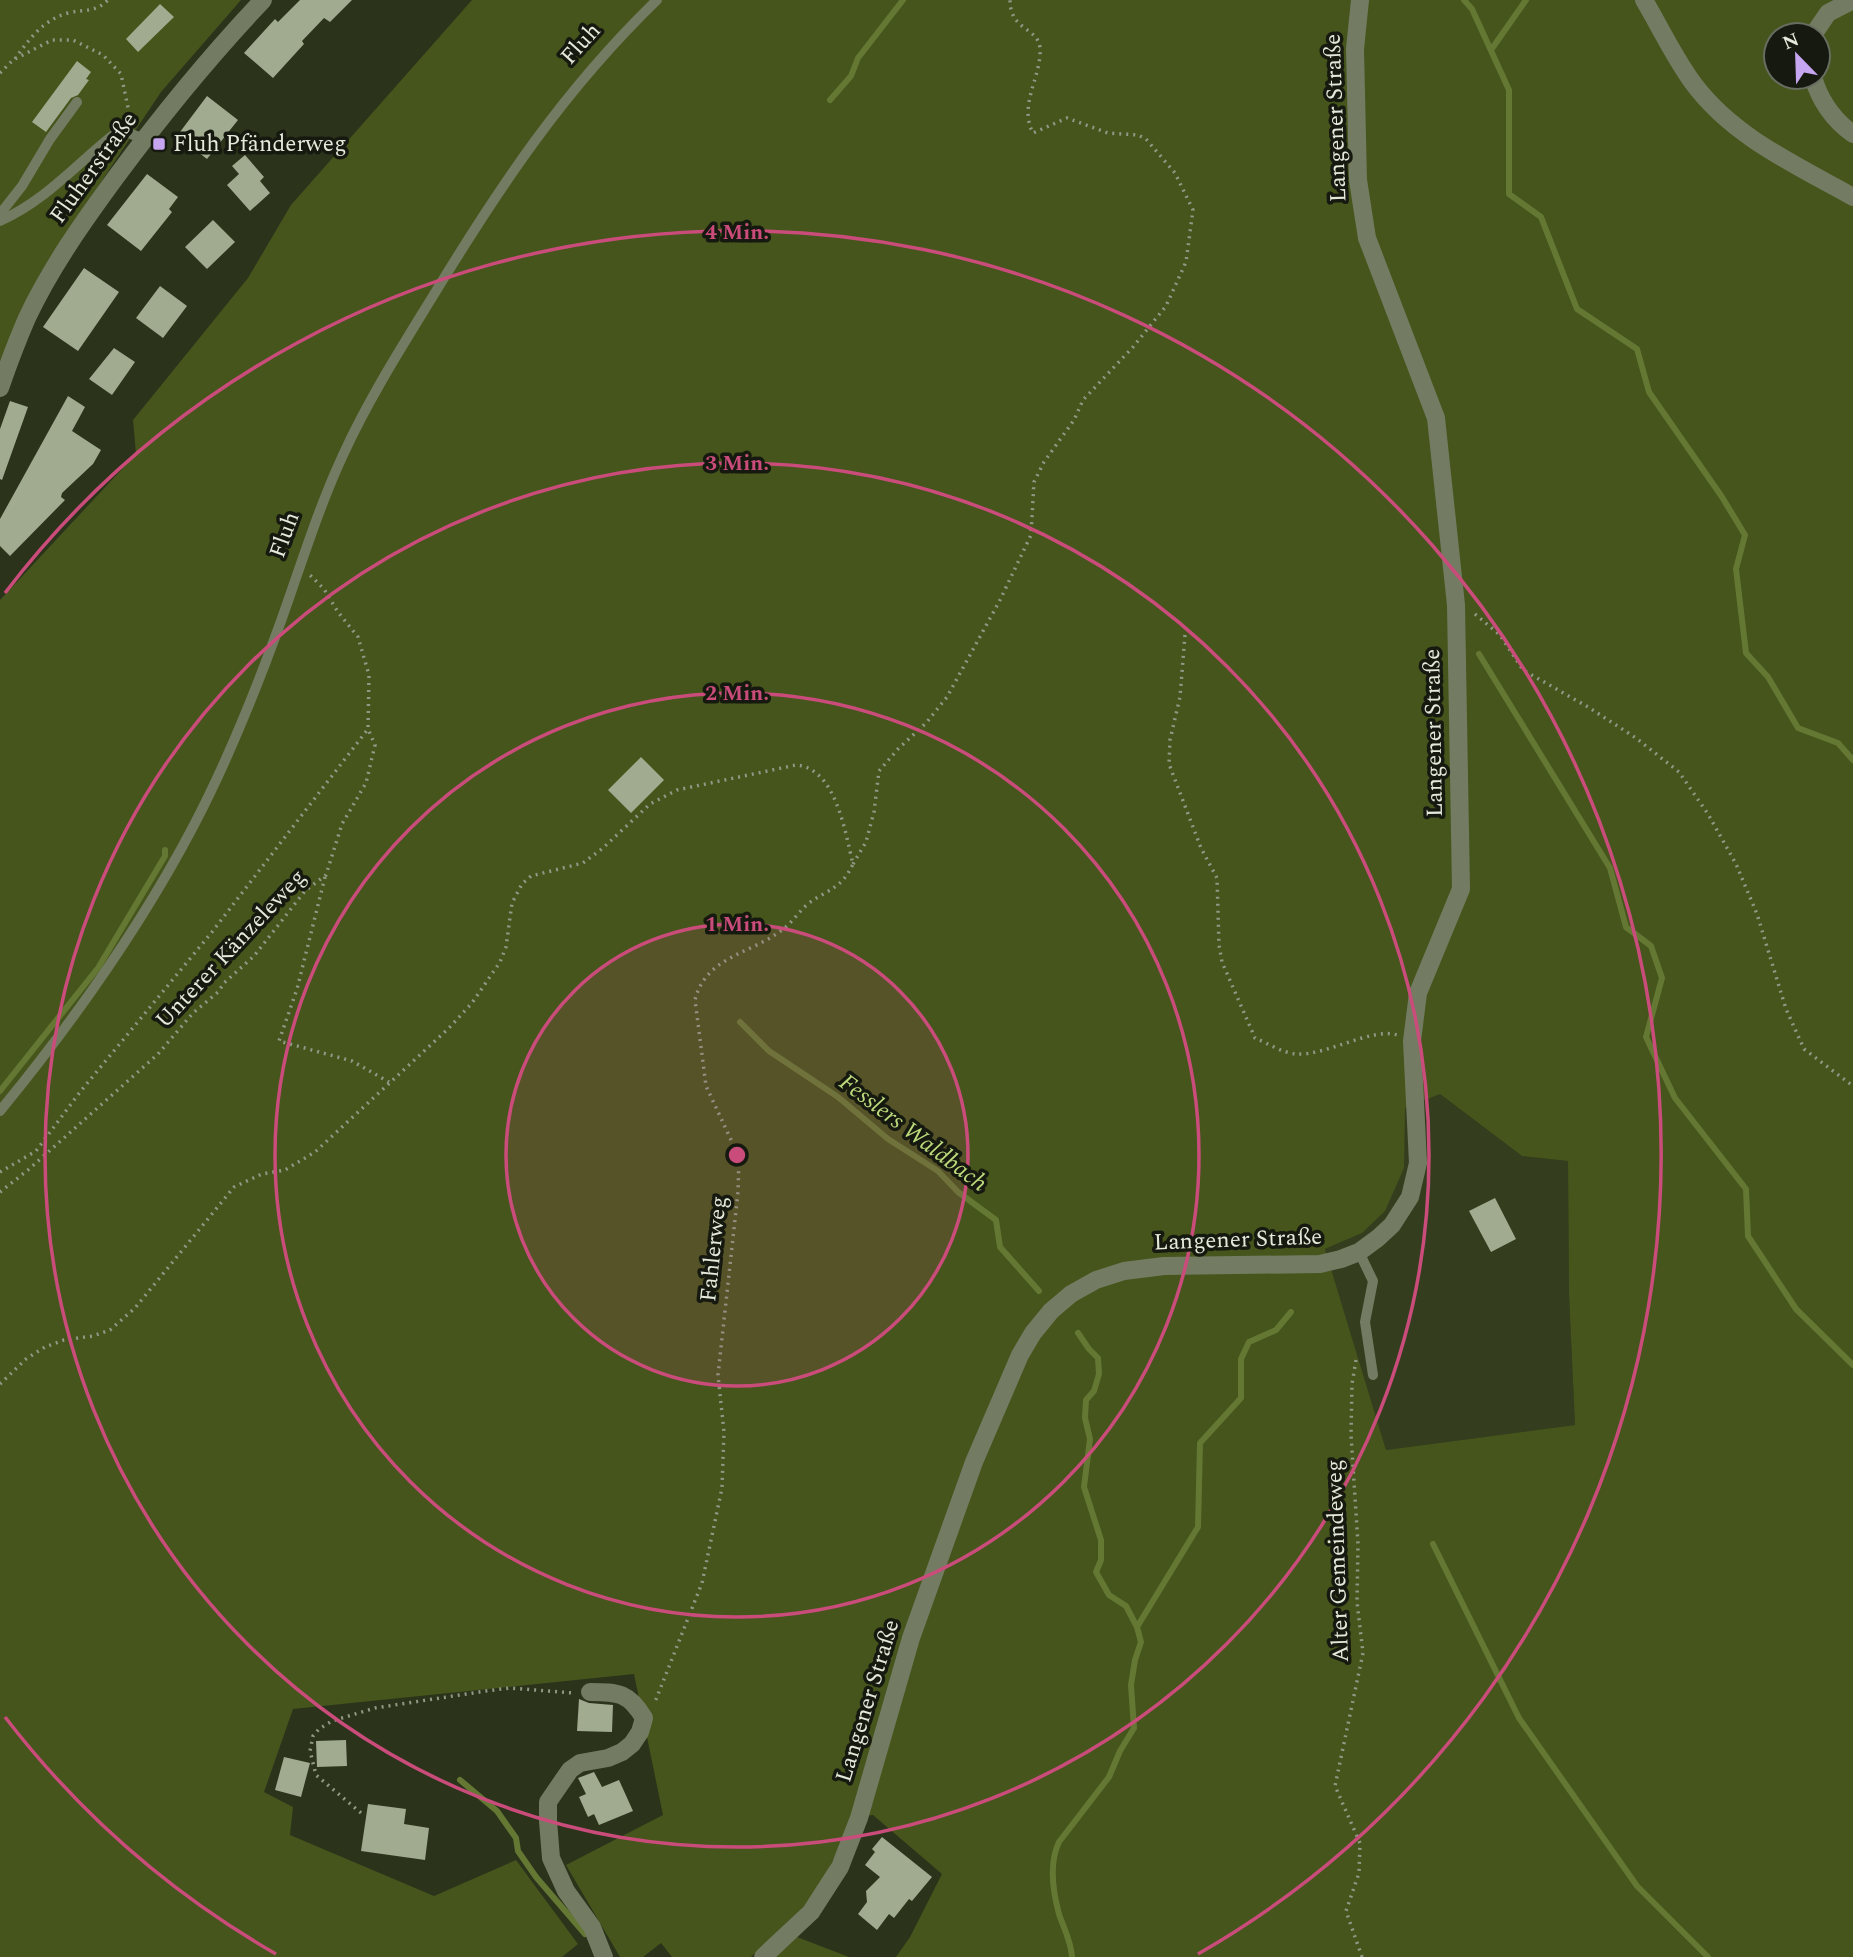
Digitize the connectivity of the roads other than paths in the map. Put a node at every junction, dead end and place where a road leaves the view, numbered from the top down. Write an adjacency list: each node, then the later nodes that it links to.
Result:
1 (263, 0): 10 (main road, Fluherstraße)
2 (657, 0): 14 (lane, Fluh)
3 (1360, 0): 15 (main road, Langener Straße)
4 (1644, 0): 11 (main road)
5 (1853, 0): 6 (main road)
6 (1823, 21)
7 (1818, 91): 9 (main road)
8 (76, 102): 12 (lane)
9 (1853, 134)
10 (144, 139): 12 (lane); 13 (main road, Fluherstraße)
11 (1853, 197)
12 (0, 218)
13 (0, 388)
14 (0, 1111)
15 (1359, 1252): 16 (lane); 19 (main road, Langener Straße)
16 (1373, 1375)
17 (590, 1692): 18 (main road)
18 (604, 1957)
19 (763, 1957)

